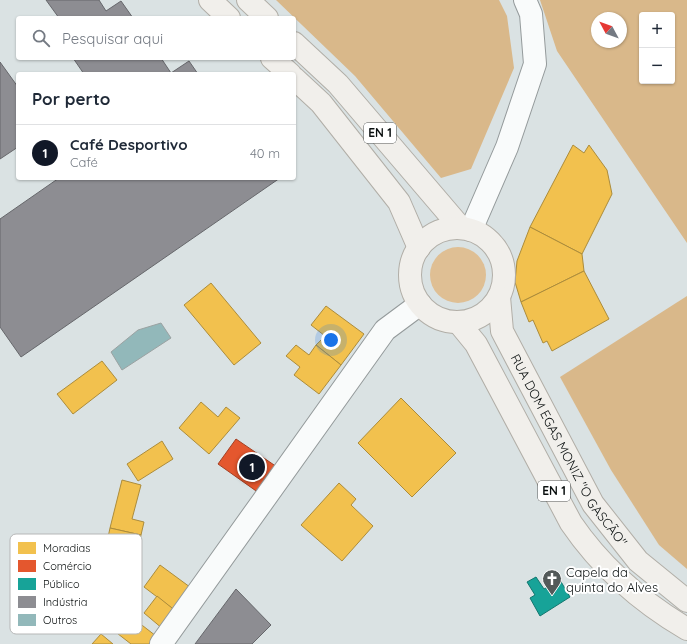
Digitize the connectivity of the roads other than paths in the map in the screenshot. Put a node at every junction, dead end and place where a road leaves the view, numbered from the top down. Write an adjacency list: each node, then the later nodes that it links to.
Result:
1 (210, 0): 4 (main road)
2 (248, 0): 5 (main road)
3 (525, 0): 10 (street)
4 (227, 16)
5 (265, 16)
6 (296, 45): 10 (main road, EN 1)
7 (274, 60): 8 (main road)
8 (288, 72)
9 (296, 80): 11 (main road, EN 1)
10 (466, 229): 11 (main road, EN 1); 12 (main road, EN 1)
11 (419, 248): 13 (main road, EN 1)
12 (499, 297): 14 (main road, EN 1); 15 (main road, RUA DOM EGAS MONIZ "O GASCÃO" / EN 1)
13 (420, 304): 14 (main road, EN 1); 17 (street)
14 (458, 322): 16 (main road, EN 1)
15 (687, 601)
16 (687, 629)
17 (161, 644)

